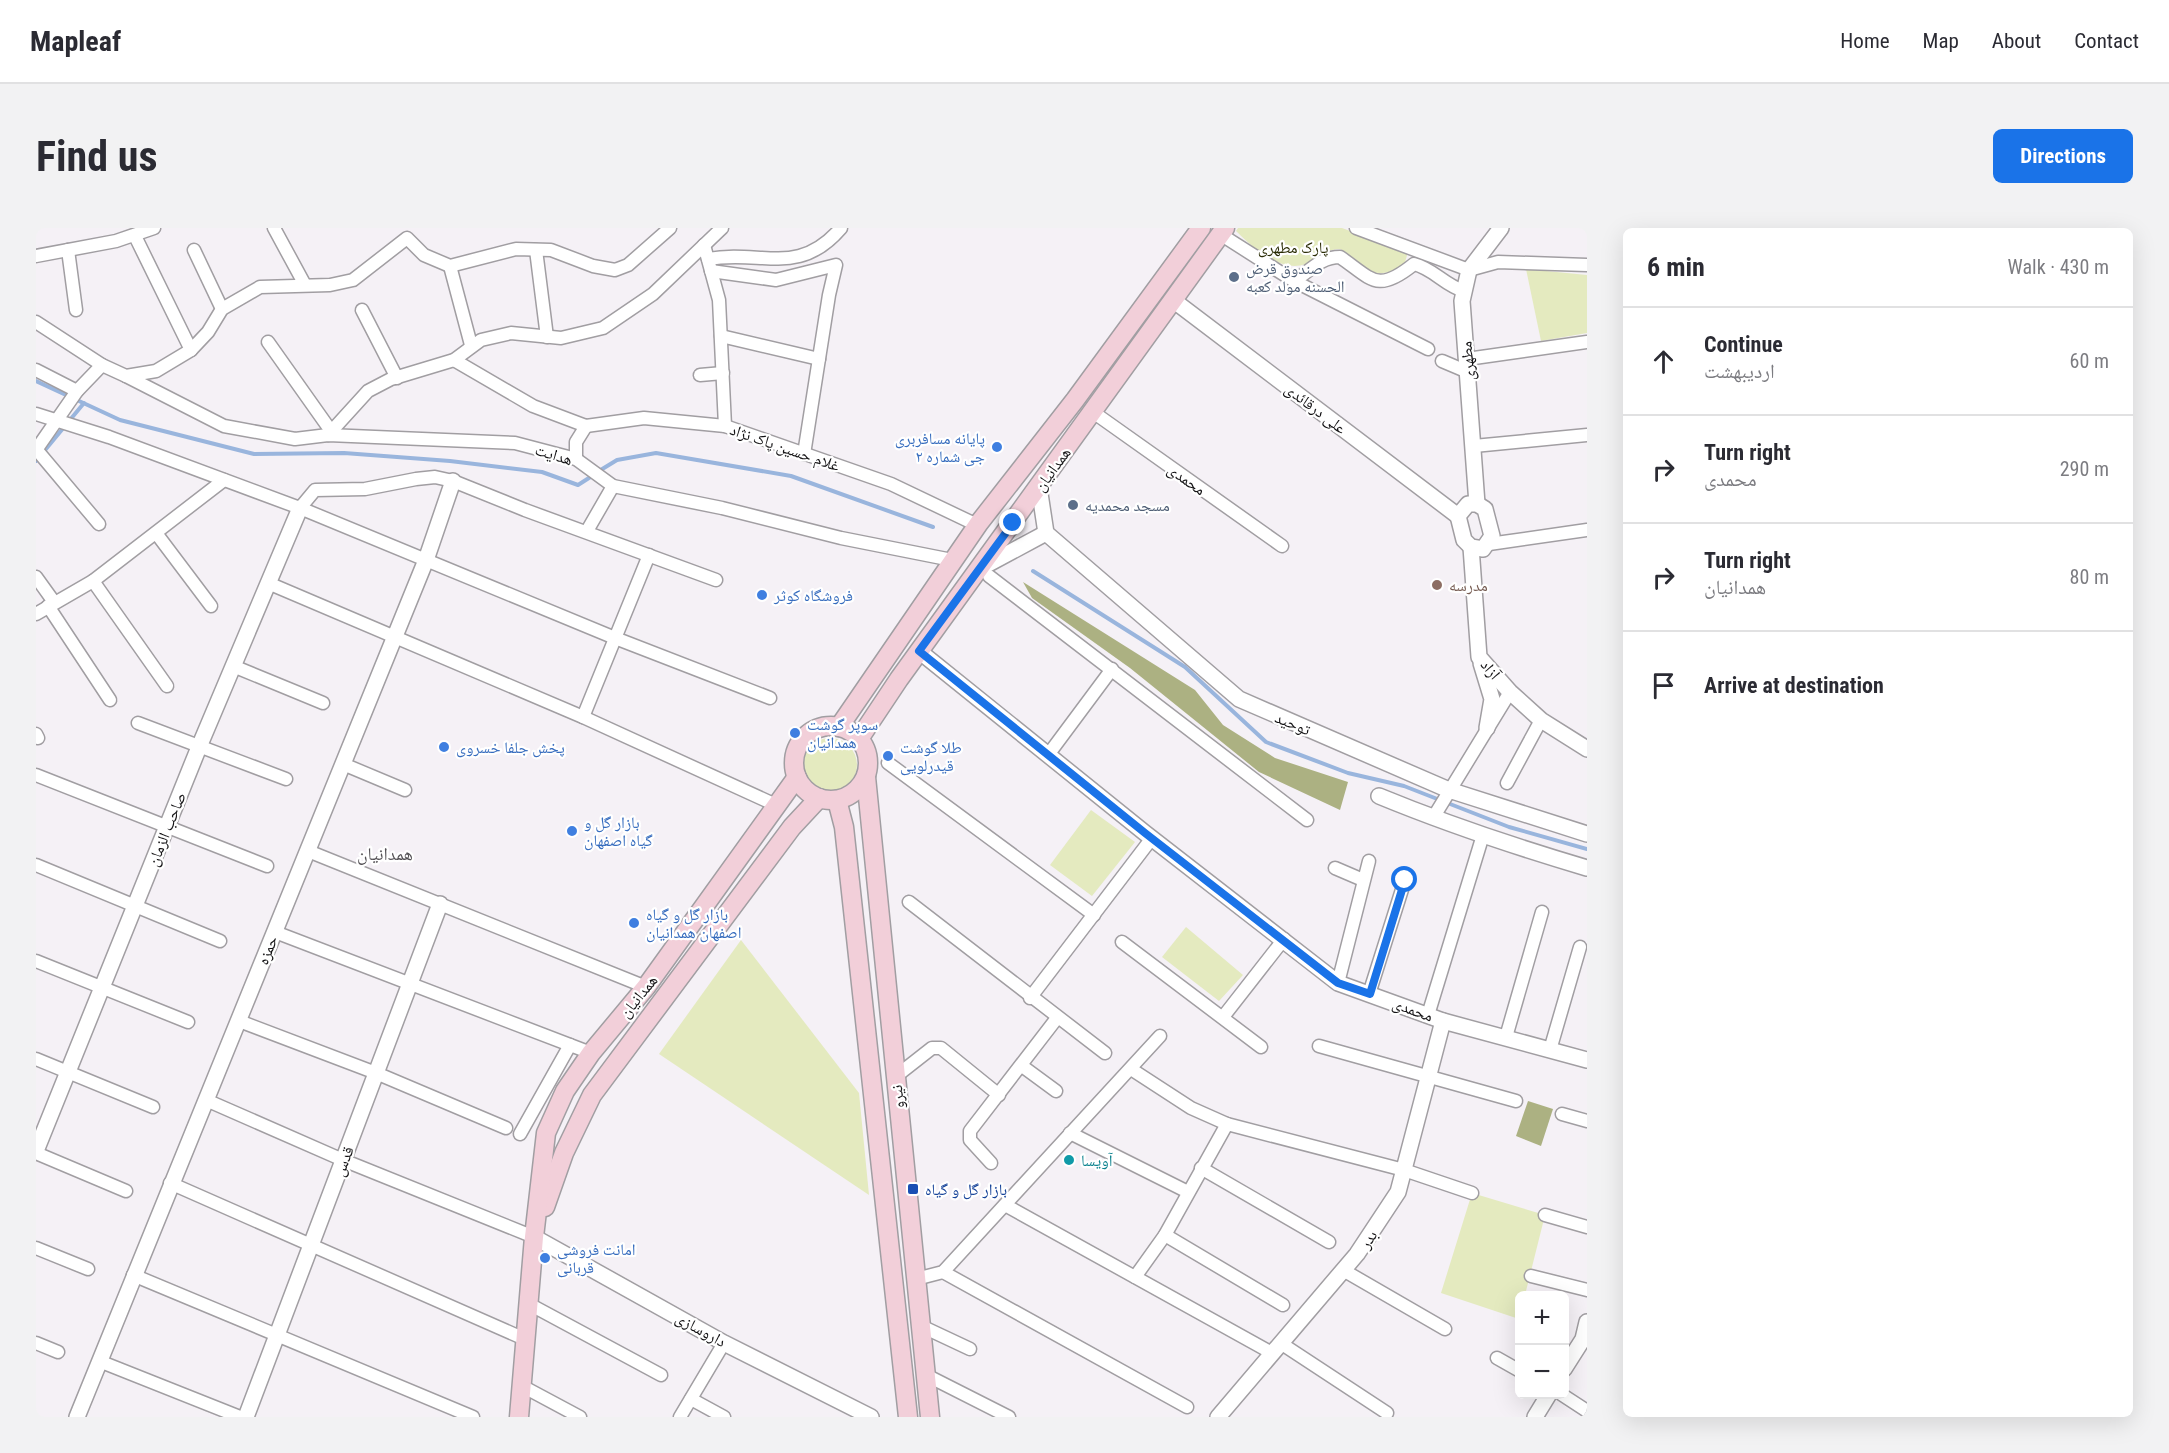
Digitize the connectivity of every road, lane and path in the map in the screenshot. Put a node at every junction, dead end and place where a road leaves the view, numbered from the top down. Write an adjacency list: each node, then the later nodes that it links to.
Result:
1 (154, 228): 11 (street)
2 (274, 228): 25 (street)
3 (670, 228): 15 (street)
4 (722, 228): 12 (street)
5 (841, 228): 17 (street)
6 (1201, 228): 20 (main road, همدانیان)
7 (1356, 228): 21 (street)
8 (1501, 228): 21 (street, مطهری)
9 (1223, 231): 23 (main road, همدانیان); 24 (street)
10 (404, 233): 19 (street); 25 (street)
11 (135, 236): 13 (street); 40 (street)
12 (704, 245): 17 (street); 35 (street)
13 (68, 250): 16 (street); 29 (street)
14 (194, 250): 28 (street)
15 (536, 250): 19 (street); 35 (street)
16 (36, 256)
17 (708, 259): 22 (street)
18 (1587, 265): 21 (street)
19 (450, 266): 38 (street)
20 (1173, 266): 23 (main road); 31 (main road, همدانیان)
21 (1469, 270): 26 (street, مطهری)
22 (711, 271): 34 (street); 41 (street)
23 (1190, 277): 27 (main road, همدانیان)
24 (1294, 280): 26 (street); 39 (street)
25 (305, 285): 28 (street)
26 (1464, 291): 45 (street, مطهری)
27 (1173, 300): 33 (main road, همدانیان); 69 (street, علی درقائدی)
28 (222, 309): 40 (street)
29 (76, 310)
30 (362, 310): 50 (street)
31 (1133, 321): 33 (main road); 71 (main road, همدانیان)
32 (36, 322): 44 (street, هدایت)
33 (1150, 332): 52 (main road, همدانیان)
34 (721, 336): 41 (street); 47 (street)
35 (547, 337): 38 (street)
36 (268, 342): 57 (street)
37 (1587, 342): 45 (street)
38 (471, 345): 42 (street)
39 (1428, 349)
40 (191, 350): 49 (street)
41 (819, 359): 61 (street)
42 (454, 360): 50 (street); 55 (street, غلام حسین پاک نژاد)
43 (1443, 361): 45 (street)
44 (102, 365): 49 (street, هدایت); 51 (street)
45 (1468, 365): 59 (street, مطهری)
46 (36, 370): 51 (street)
47 (723, 373): 48 (street); 56 (street)
48 (700, 375)
49 (126, 376): 57 (street, هدایت)
50 (397, 378): 57 (street)
51 (77, 391): 54 (street)
52 (1093, 412): 66 (main road, همدانیان); 77 (street, محمدی)
53 (36, 414): 54 (street)
54 (60, 418): 60 (street); 63 (street)
55 (586, 426): 56 (street, غلام حسین پاک نژاد); 62 (street)
56 (725, 426): 61 (street, غلام حسین پاک نژاد)
57 (330, 433): 62 (street, هدایت)
58 (1587, 435): 59 (street)
59 (1474, 446): 67 (street, مطهری)
60 (36, 450): 70 (street)
61 (804, 454): 71 (street, غلام حسین پاک نژاد)
62 (581, 463): 65 (street, هدایت)
63 (224, 480): 68 (street); 74 (street)
64 (453, 481): 68 (street); 73 (street); 80 (street, حمزه)
65 (611, 484): 73 (street); 81 (street, هدایت)
66 (1039, 487): 75 (street); 82 (main road, همدانیان)
67 (1477, 504): 69 (street); 76 (street)
68 (300, 508): 80 (street); 86 (street, صاحب الزمان)
69 (1458, 516): 78 (street)
70 (99, 524)
71 (977, 525): 81 (main road, همدانیان)
72 (1587, 530): 76 (street)
73 (587, 531): 79 (street)
74 (156, 533): 85 (street); 88 (street)
75 (1046, 533): 82 (street); 120 (street, توحید)
76 (1490, 544): 78 (street)
77 (1281, 546)
78 (1471, 547): 93 (street, آزاد)
79 (649, 555): 84 (street); 91 (street)
80 (426, 560): 90 (street, حمزه); 91 (street)
81 (952, 560): 104 (main road, همدانیان)
82 (984, 572): 92 (main road, همدانیان); 95 (street)
83 (36, 576): 87 (street)
84 (716, 580)
85 (93, 581): 87 (street); 96 (street)
86 (268, 582): 90 (street); 94 (street, صاحب الزمان)
87 (51, 604): 89 (street); 99 (street)
88 (212, 606)
89 (36, 614)
90 (394, 637): 101 (street); 111 (street, حمزه)
91 (615, 638): 98 (street); 101 (street)
92 (919, 651): 106 (main road, همدانیان); 109 (street, محمدی)
93 (1479, 657): 97 (street, آزاد); 105 (street)
94 (233, 666): 100 (street); 107 (street, صاحب الزمان)
95 (1112, 669): 109 (street); 122 (street)
96 (167, 686)
97 (1510, 692): 102 (street, آزاد); 105 (street)
98 (770, 698)
99 (110, 700)
100 (323, 703)
101 (583, 717): 121 (street)
102 (1541, 720): 108 (street, آزاد); 116 (street)
103 (138, 723): 107 (street)
104 (838, 727): 106 (main road); 113 (main road)
105 (1487, 728): 120 (street)
106 (859, 739): 114 (main road)
107 (199, 747): 115 (street); 123 (street, صاحب الزمان)
108 (1587, 749)
109 (1048, 756): 128 (street, محمدی)
110 (888, 763): 141 (street)
111 (343, 764): 117 (street); 129 (street, حمزه)
112 (36, 775): 123 (street)
113 (797, 777): 119 (main road); 121 (main road, همدانیان)
114 (866, 777): 119 (main road); 124 (main road, نیرو)
115 (286, 779)
116 (1507, 783)
117 (405, 790)
118 (1379, 796): 120 (street)
119 (828, 799): 125 (main road, نیرو); 200 (main road, همدانیان)
120 (1441, 804): 126 (street, توحید); 127 (street)
121 (778, 806): 150 (main road, همدانیان)
122 (1307, 820)
123 (168, 825): 132 (street); 139 (street, صاحب الزمان)
124 (869, 826): 125 (main road); 175 (main road, نیرو)
125 (844, 827): 247 (main road, نیرو)
126 (1587, 834)
127 (1483, 835): 134 (street); 154 (street)
128 (1152, 838): 141 (street); 143 (street, محمدی)
129 (308, 851): 138 (street); 142 (street, حمزه)
130 (1370, 861): 135 (street)
131 (36, 865): 139 (street)
132 (267, 866)
133 (1335, 868): 135 (street)
134 (1587, 868)
135 (1363, 880): 149 (street)
136 (1405, 880): 152 (street)
137 (909, 902): 153 (street)
138 (440, 904): 148 (street, قدس); 150 (street)
139 (136, 907): 144 (street); 151 (street, صاحب الزمان)
140 (1542, 912): 161 (street)
141 (1094, 915): 153 (street)
142 (275, 932): 148 (street); 158 (street, حمزه)
143 (1284, 939): 149 (street, محمدی); 155 (street)
144 (220, 941)
145 (1122, 942): 155 (street)
146 (1580, 947): 165 (street)
147 (36, 961): 151 (street)
148 (411, 982): 162 (street); 173 (street, قدس)
149 (1338, 983): 152 (street, محمدی)
150 (646, 987): 166 (main road, همدانیان)
151 (103, 989): 159 (street); 172 (street, صاحب الزمان)
152 (1370, 994): 154 (street, محمدی)
153 (1030, 998): 156 (street)
154 (1428, 1015): 157 (street, محمدی)
155 (1223, 1017): 164 (street)
156 (1057, 1018): 167 (street); 170 (street)
157 (1443, 1020): 161 (street, محمدی); 174 (street, بدر)
158 (238, 1021): 173 (street); 178 (street, حمزه)
159 (188, 1022)
160 (1160, 1036): 171 (street)
161 (1506, 1037): 165 (street, محمدی)
162 (570, 1045): 166 (street); 186 (street)
163 (1319, 1046): 174 (street)
164 (1262, 1047)
165 (1550, 1050): 169 (street, محمدی)
166 (591, 1053): 200 (main road, همدانیان)
167 (1105, 1053)
168 (36, 1059): 172 (street)
169 (1587, 1060)
170 (1022, 1066): 176 (street); 177 (street)
171 (1131, 1069): 183 (street); 185 (street)
172 (69, 1072): 180 (street); 187 (street, صاحب الزمان)
173 (376, 1073): 184 (street); 188 (street, قدس)
174 (1429, 1076): 179 (street); 191 (street, بدر)
175 (896, 1077): 177 (street); 210 (main road, نیرو)
176 (1056, 1091)
177 (999, 1095): 189 (street)
178 (206, 1100): 188 (street); 192 (street, حمزه)
179 (1516, 1101)
180 (153, 1107)
181 (1562, 1114): 182 (street)
182 (1587, 1121)
183 (1227, 1124): 190 (street); 191 (street)
184 (506, 1128)
185 (1071, 1133): 194 (street); 196 (street)
186 (520, 1134)
187 (36, 1152): 193 (street)
188 (343, 1160): 200 (street); 202 (street, قدس)
189 (991, 1163)
190 (1201, 1168): 194 (street); 201 (street)
191 (1404, 1170): 195 (street); 205 (street, بدر)
192 (170, 1183): 202 (street); 207 (street, حمزه)
193 (126, 1191)
194 (1188, 1192): 199 (street)
195 (1472, 1193)
196 (1005, 1205): 206 (street); 209 (street)
197 (1545, 1215): 198 (street)
198 (1587, 1227)
199 (1165, 1235): 209 (street); 213 (street)
200 (534, 1237): 212 (main road, همدانیان); 220 (street, داروسازی)
201 (1329, 1242)
202 (311, 1245): 217 (street, قدس); 218 (street)
203 (36, 1248): 204 (street)
204 (88, 1269)
205 (1343, 1270): 216 (street); 223 (street, بدر)
206 (943, 1272): 210 (street); 235 (street)
207 (133, 1275): 217 (street); 226 (street, حمزه)
208 (1531, 1276): 211 (street)
209 (1135, 1277): 223 (street)
210 (916, 1279): 215 (main road, نیرو)
211 (1587, 1290)
212 (529, 1304): 218 (main road, همدانیان); 230 (street)
213 (1283, 1305)
214 (1587, 1322): 219 (street)
215 (921, 1326): 222 (street); 229 (main road, نیرو)
216 (1445, 1329)
217 (277, 1335): 240 (street, قدس); 241 (street)
218 (527, 1340): 231 (main road, همدانیان)
219 (1585, 1340): 227 (street)
220 (724, 1342): 232 (street); 246 (street, داروسازی)
221 (36, 1343): 224 (street)
222 (970, 1349)
223 (1277, 1349): 237 (street); 250 (street, بدر)
224 (58, 1352)
225 (1497, 1358): 228 (street)
226 (99, 1361): 238 (street, حمزه); 239 (street)
227 (1569, 1362)
228 (1515, 1368)
229 (926, 1375): 248 (main road, نیرو); 249 (street)
230 (661, 1376)
231 (522, 1386): 242 (main road, همدانیان); 243 (street)
232 (691, 1399): 244 (street); 245 (street)
233 (1546, 1399): 251 (street)
234 (1568, 1399): 236 (street)
235 (1187, 1407)
236 (1587, 1411)
237 (1387, 1413)
238 (77, 1417)
239 (240, 1417)
240 (246, 1417)
241 (473, 1417)
242 (519, 1417)
243 (580, 1417)
244 (680, 1417)
245 (723, 1417)
246 (871, 1417)
247 (908, 1417)
248 (930, 1417)
249 (1009, 1417)
250 (1218, 1417)
251 (1535, 1417)

